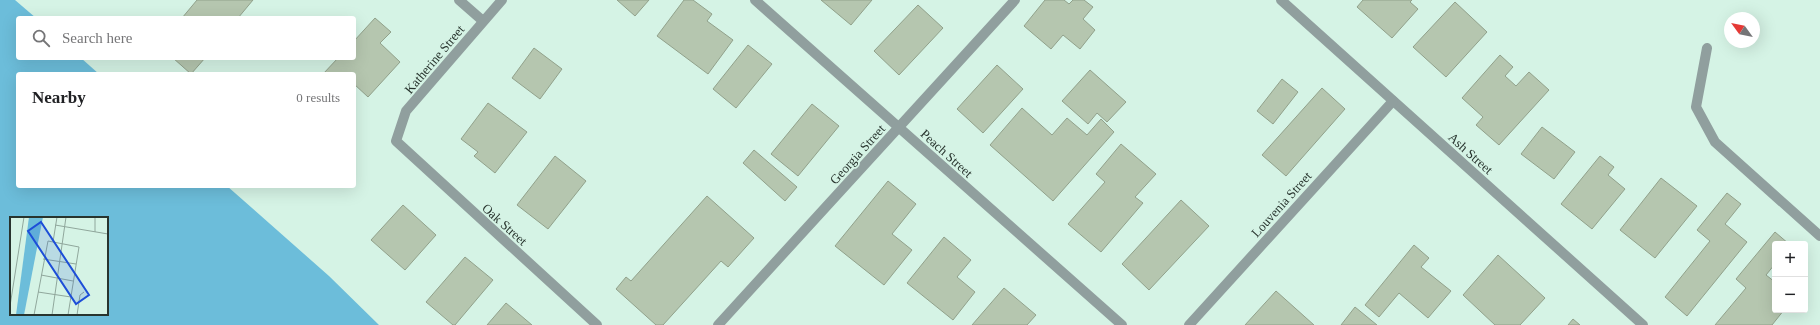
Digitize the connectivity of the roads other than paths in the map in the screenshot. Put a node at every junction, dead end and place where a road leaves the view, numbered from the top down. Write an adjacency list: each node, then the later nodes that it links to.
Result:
1 (459, 0): 6 (street)
2 (502, 0): 6 (street, Katherine Street)
3 (755, 0): 9 (street, Peach Street)
4 (1015, 0): 9 (street, Georgia Street)
5 (1281, 0): 8 (street, Ash Street)
6 (483, 21): 10 (street, Katherine Street)
7 (1707, 48): 11 (street)
8 (1394, 101): 15 (street, Louvenia Street); 16 (street, Ash Street)
9 (899, 128): 13 (street, Georgia Street); 14 (street, Peach Street)
10 (396, 142): 12 (street, Oak Street)
11 (1820, 236)
12 (597, 325)
13 (718, 325)
14 (1122, 325)
15 (1188, 325)
16 (1643, 325)

